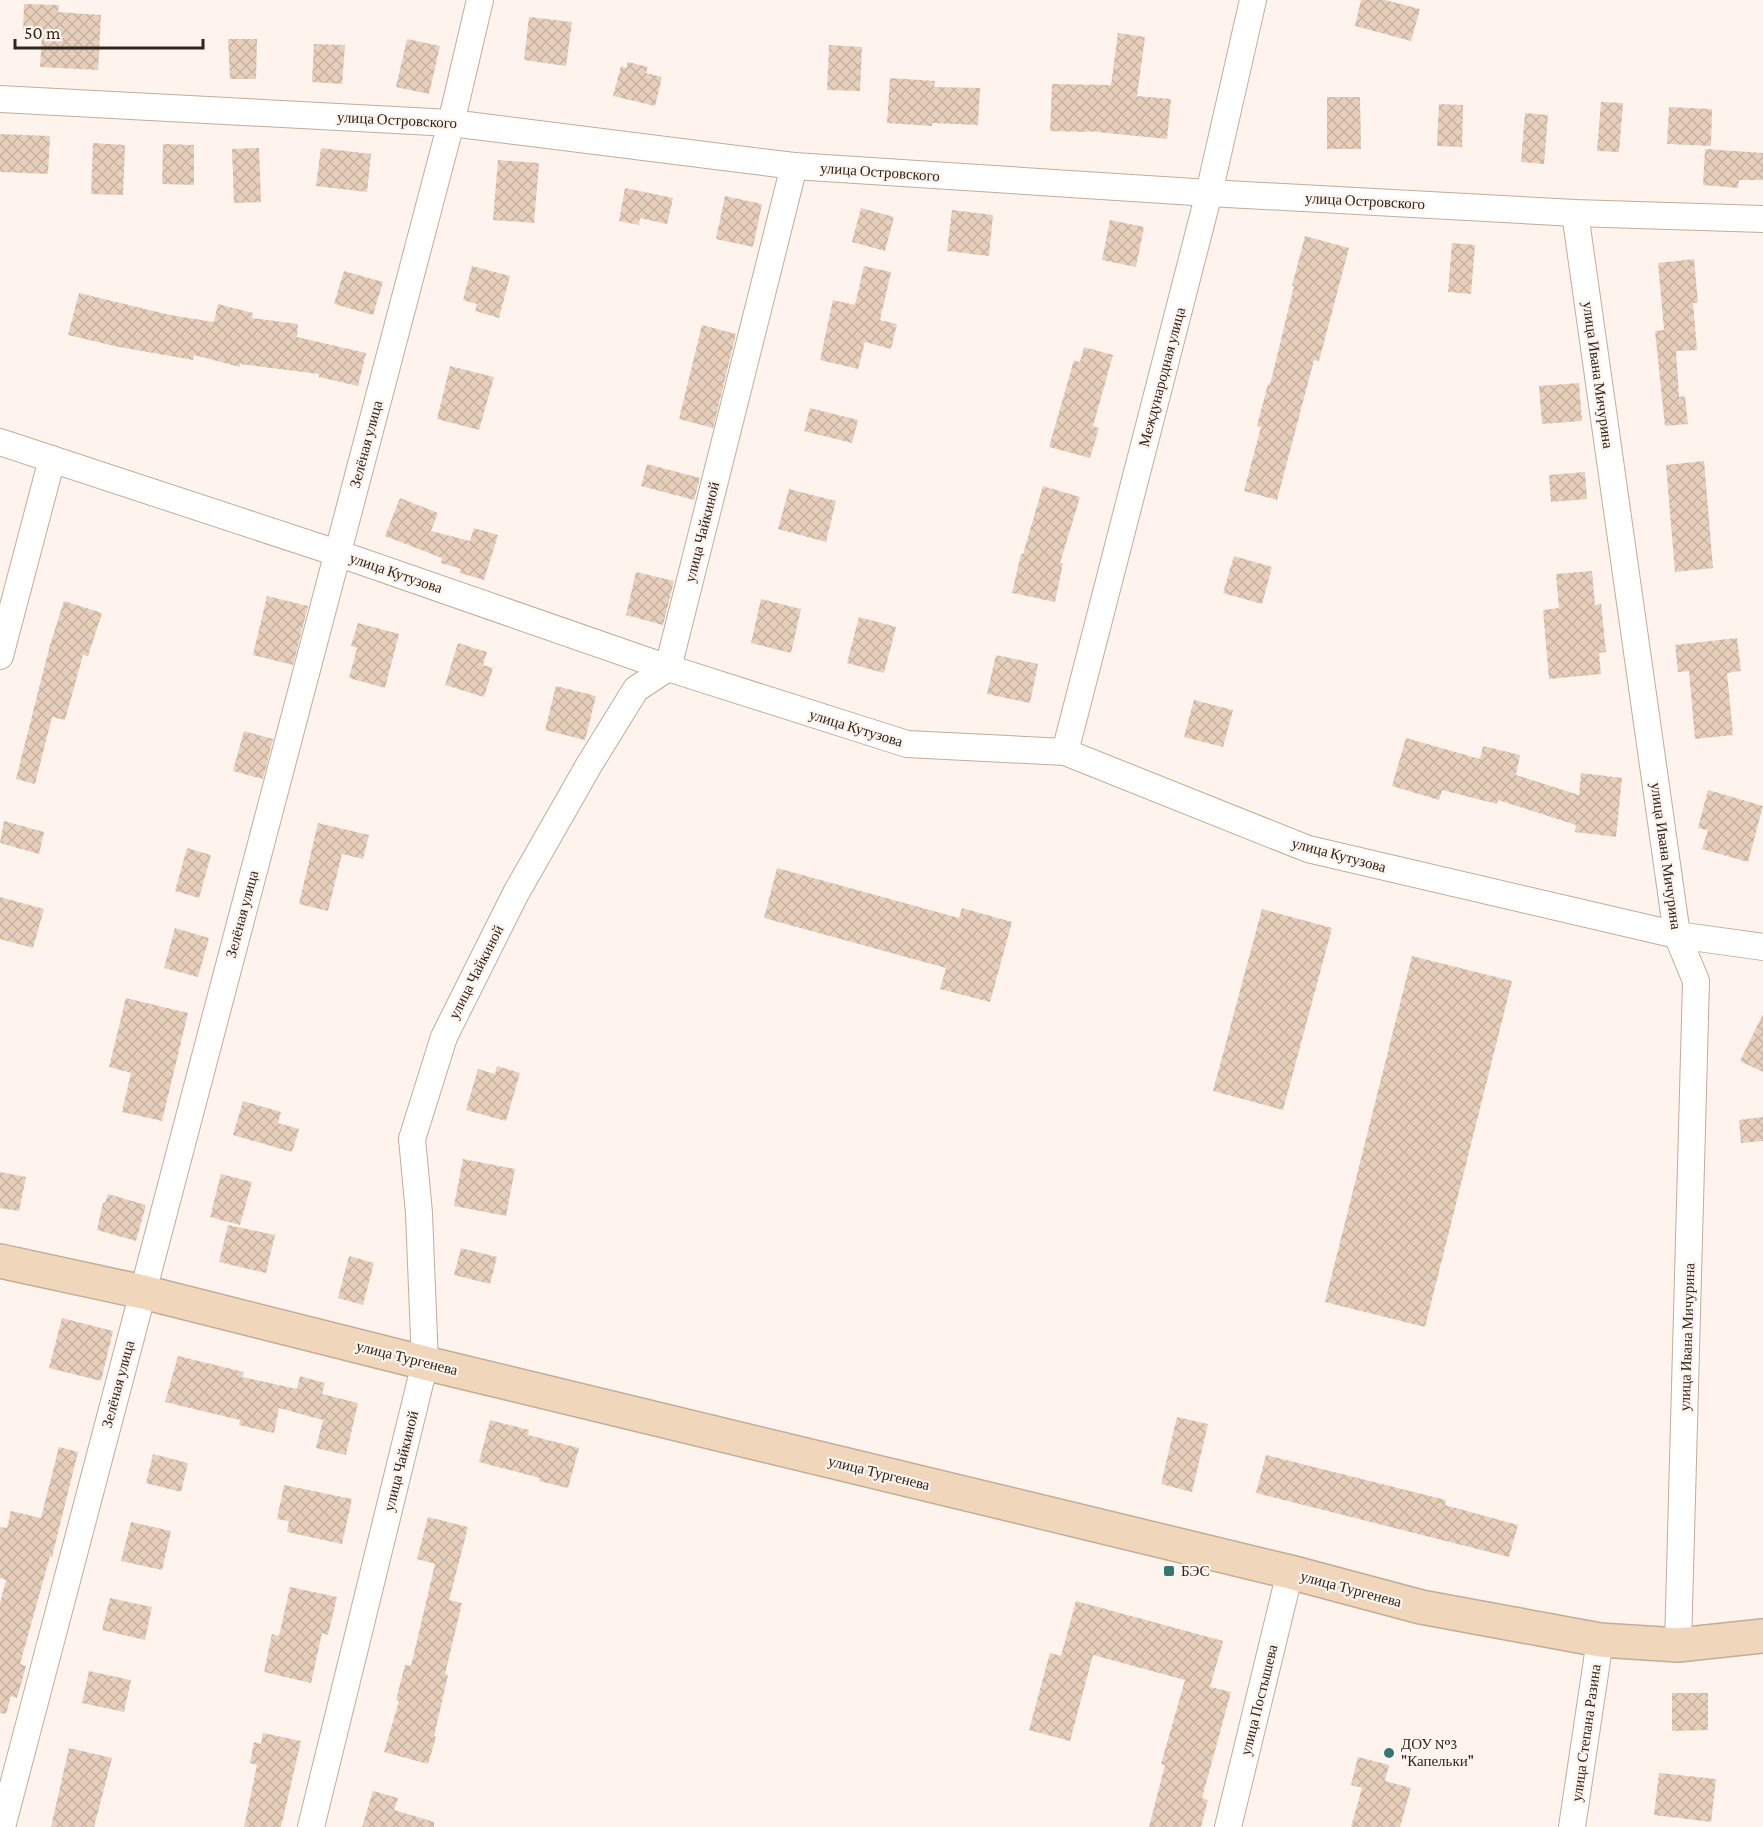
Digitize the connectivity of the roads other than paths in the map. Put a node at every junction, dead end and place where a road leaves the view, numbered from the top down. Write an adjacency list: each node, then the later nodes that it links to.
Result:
1 (480, 0): 4 (street, Зелёная улица)
2 (1253, 0): 6 (street, Международная улица)
3 (0, 99): 4 (street, улица Островского)
4 (451, 123): 5 (street, улица Островского); 11 (street, Зелёная улица)
5 (794, 166): 6 (street, улица Островского); 13 (street, улица Чайкиной)
6 (1209, 193): 7 (street, улица Островского); 14 (street, Международная улица)
7 (1575, 213): 8 (street, улица Островского); 15 (street, улица Ивана Мичурина)
8 (1763, 219)
9 (0, 442): 10 (street, улица Кутузова)
10 (52, 459): 11 (street, улица Кутузова); 12 (street)
11 (337, 553): 13 (street, улица Кутузова); 18 (street, Зелёная улица)
12 (0, 656)
13 (668, 668): 14 (street, улица Кутузова); 19 (street, улица Чайкиной)
14 (1065, 752): 15 (street, улица Кутузова)
15 (1677, 935): 16 (street, улица Кутузова); 23 (street, улица Ивана Мичурина)
16 (1763, 947)
17 (0, 1261): 18 (street, улица Тургенева)
18 (142, 1292): 19 (street, улица Тургенева); 24 (street, Зелёная улица)
19 (424, 1363): 20 (street, улица Тургенева); 25 (street, улица Чайкиной)
20 (1290, 1572): 22 (street, улица Тургенева); 26 (street, улица Постышева)
21 (1763, 1636): 23 (street, улица Тургенева)
22 (1600, 1640): 23 (street, улица Тургенева); 27 (street, улица Степана Разина)
23 (1678, 1645)
24 (2, 1827)
25 (311, 1827)
26 (1228, 1827)
27 (1572, 1827)

